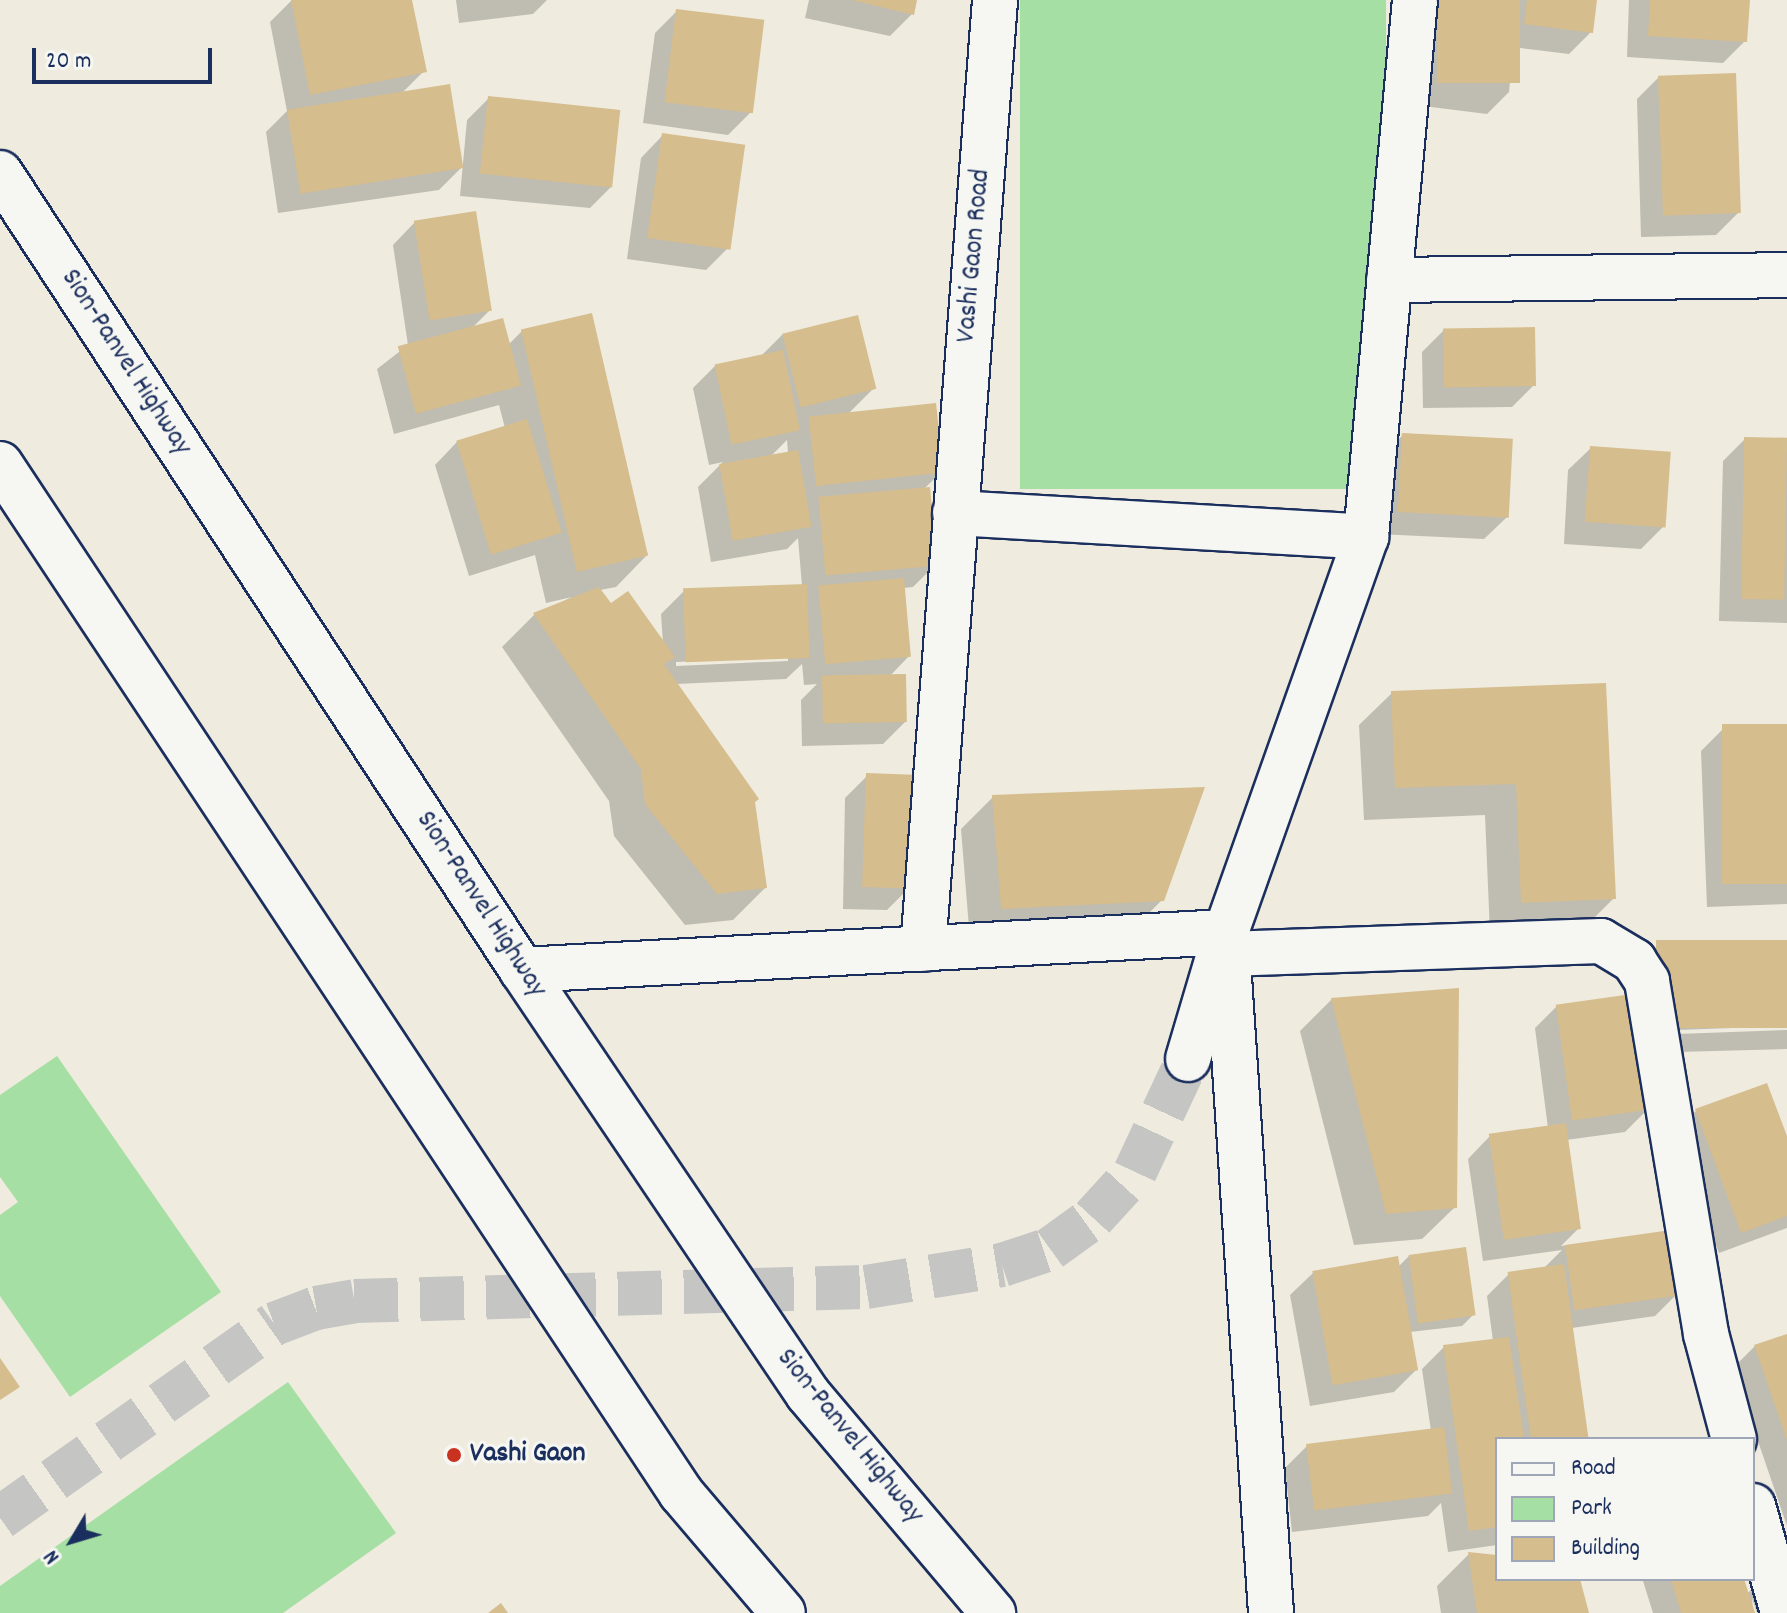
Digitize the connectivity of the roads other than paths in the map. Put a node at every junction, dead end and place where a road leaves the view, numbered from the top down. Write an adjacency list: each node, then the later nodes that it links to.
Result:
1 (995, 0): 7 (main road, Vashi Gaon Road)
2 (1415, 0): 5 (main road)
3 (0, 173): 11 (main road, Sion-Panvel Highway)
4 (1787, 275): 5 (main road)
5 (1389, 280): 8 (main road)
6 (0, 464): 16 (main road)
7 (955, 513): 8 (main road); 10 (main road, Vashi Gaon Road)
8 (1366, 537): 9 (main road)
9 (1226, 943): 10 (main road); 12 (main road); 13 (main road); 15 (main road)
10 (923, 949): 11 (main road)
11 (522, 970): 17 (main road, Sion-Panvel Highway)
12 (1188, 1059)
13 (1733, 1437)
14 (1755, 1513): 18 (main road)
15 (1264, 1603)
16 (783, 1613)
17 (993, 1613)
18 (1783, 1613)

